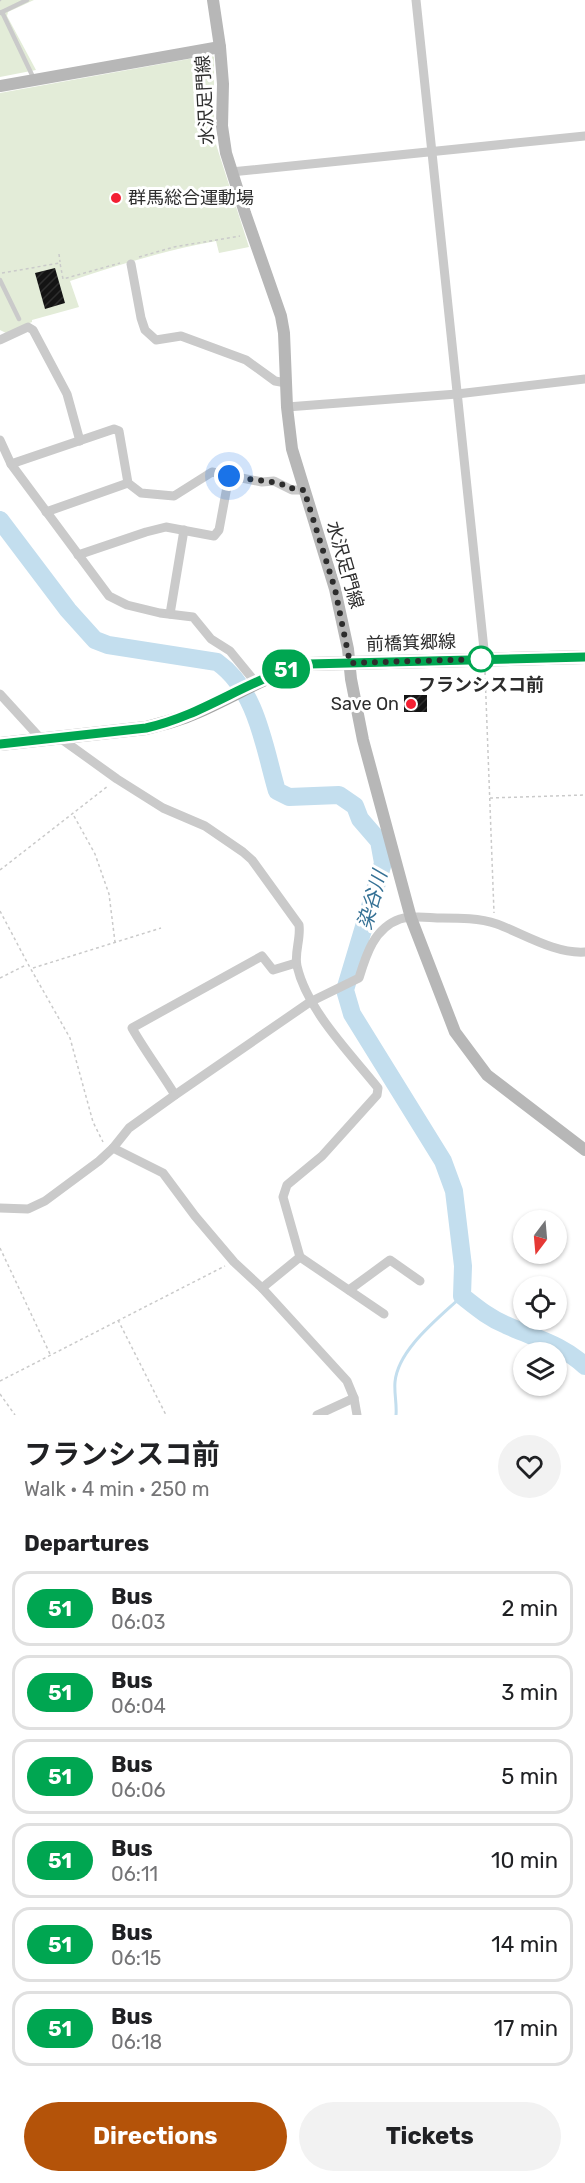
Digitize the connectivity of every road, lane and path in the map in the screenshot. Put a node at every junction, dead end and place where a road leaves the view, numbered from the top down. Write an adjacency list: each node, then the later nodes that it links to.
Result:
1 (27, 0): 4 (lane)
2 (213, 0): 5 (main road, 水沢足門線)
3 (416, 0): 9 (street)
4 (1, 13): 6 (lane)
5 (220, 47): 6 (main road); 10 (main road, 水沢足門線)
6 (35, 80): 7 (main road)
7 (0, 86)
8 (585, 136): 9 (street)
9 (432, 151): 10 (street); 22 (street)
10 (231, 172): 21 (main road, 水沢足門線)
11 (245, 235): 13 (path)
12 (59, 254): 14 (path)
13 (130, 262): 21 (street)
14 (60, 263): 15 (path); 16 (path)
15 (118, 263)
16 (0, 273)
17 (0, 280): 18 (lane)
18 (19, 319)
19 (0, 340): 25 (street)
20 (585, 379): 22 (street)
21 (286, 382): 23 (main road, 水沢足門線)
22 (457, 394): 23 (street); 35 (street)
23 (287, 407): 29 (main road, 水沢足門線)
24 (0, 440): 26 (street)
25 (80, 441): 26 (street); 28 (street)
26 (11, 464): 30 (street)
27 (229, 476): 28 (street); 29 (street); 31 (street)
28 (128, 483): 30 (street)
29 (304, 490): 36 (main road, 水沢足門線)
30 (46, 512): 32 (street)
31 (184, 530): 32 (street); 33 (street)
32 (78, 555): 33 (street)
33 (170, 614): 37 (street)
34 (585, 657): 35 (main road, 前橋箕郷線)
35 (485, 659): 36 (main road, 前橋箕郷線); 44 (path)
36 (350, 663): 37 (main road, 前橋箕郷線); 48 (main road, 水沢足門線)
37 (253, 684): 39 (main road, 前橋箕郷線)
38 (0, 694): 40 (street)
39 (60, 738): 40 (main road, 前橋箕郷線); 42 (street)
40 (42, 740): 41 (main road, 前橋箕郷線)
41 (0, 744)
42 (117, 779): 45 (path); 53 (street)
43 (585, 795): 44 (path)
44 (489, 798): 49 (path)
45 (73, 815): 46 (path); 51 (path)
46 (0, 870)
47 (0, 911): 54 (path)
48 (411, 918): 49 (street); 57 (street); 60 (main road, 水沢足門線)
49 (494, 923): 52 (street)
50 (161, 928): 51 (path)
51 (115, 942): 55 (path)
52 (585, 952)
53 (296, 963): 57 (street); 58 (street)
54 (28, 964): 55 (path); 56 (path)
55 (32, 968): 59 (path)
56 (0, 978)
57 (310, 1002): 58 (street); 63 (street)
58 (175, 1095): 59 (street)
59 (114, 1148): 61 (street); 64 (street)
60 (585, 1150)
61 (0, 1208)
62 (0, 1248): 70 (path)
63 (300, 1257): 66 (street); 67 (street)
64 (234, 1262): 66 (street); 69 (path)
65 (420, 1281): 67 (street)
66 (262, 1288): 73 (street)
67 (349, 1290): 68 (street)
68 (384, 1314)
69 (118, 1319): 70 (path); 75 (path)
70 (50, 1355): 71 (path)
71 (0, 1381)
72 (0, 1394): 74 (path)
73 (354, 1398): 76 (street); 77 (street)
74 (15, 1415)
75 (166, 1415)
76 (316, 1415)
77 (357, 1415)

